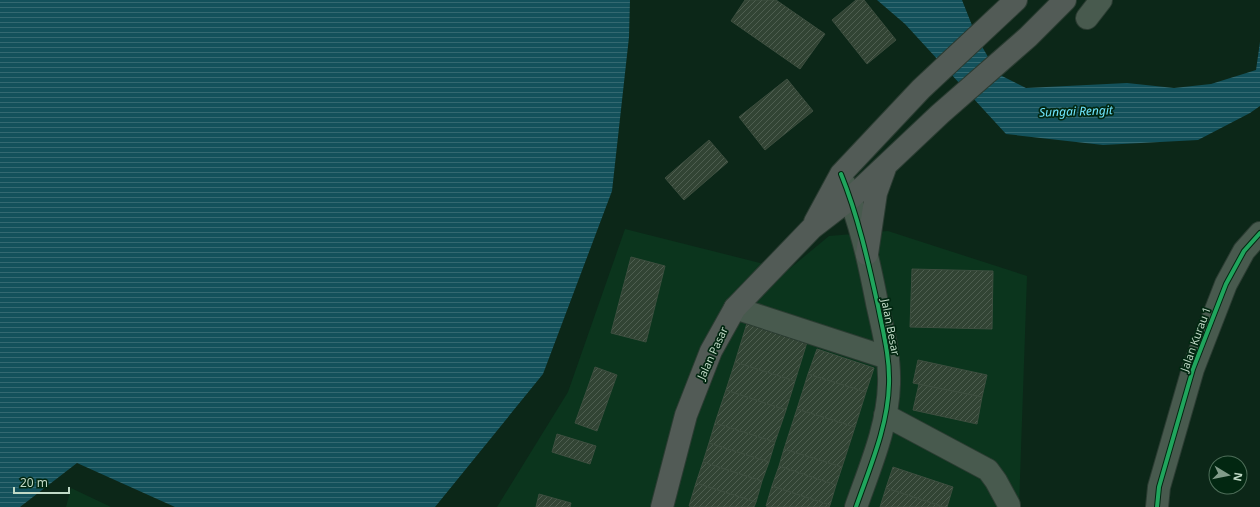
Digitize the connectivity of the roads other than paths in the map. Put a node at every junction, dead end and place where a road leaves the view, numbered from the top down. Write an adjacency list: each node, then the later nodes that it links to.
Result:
1 (1065, 0): 5 (main road)
2 (1101, 0): 4 (street)
3 (1010, 6): 6 (main road)
4 (1087, 18)
5 (887, 163): 7 (main road); 10 (main road)
6 (840, 174): 7 (street, Jalan Besar); 8 (main road)
7 (851, 198): 8 (main road); 10 (street, Jalan Besar)
8 (812, 228): 11 (main road, Jalan Pasar)
9 (1260, 233): 17 (street, Jalan Kurau 1)
10 (867, 254): 12 (street, Jalan Besar)
11 (735, 308): 12 (street); 14 (main road, Jalan Pasar)
12 (888, 358): 13 (street, Jalan Besar)
13 (885, 415): 15 (street, Jalan Besar); 16 (street)
14 (662, 507)
15 (856, 507)
16 (1009, 507)
17 (1157, 507)

